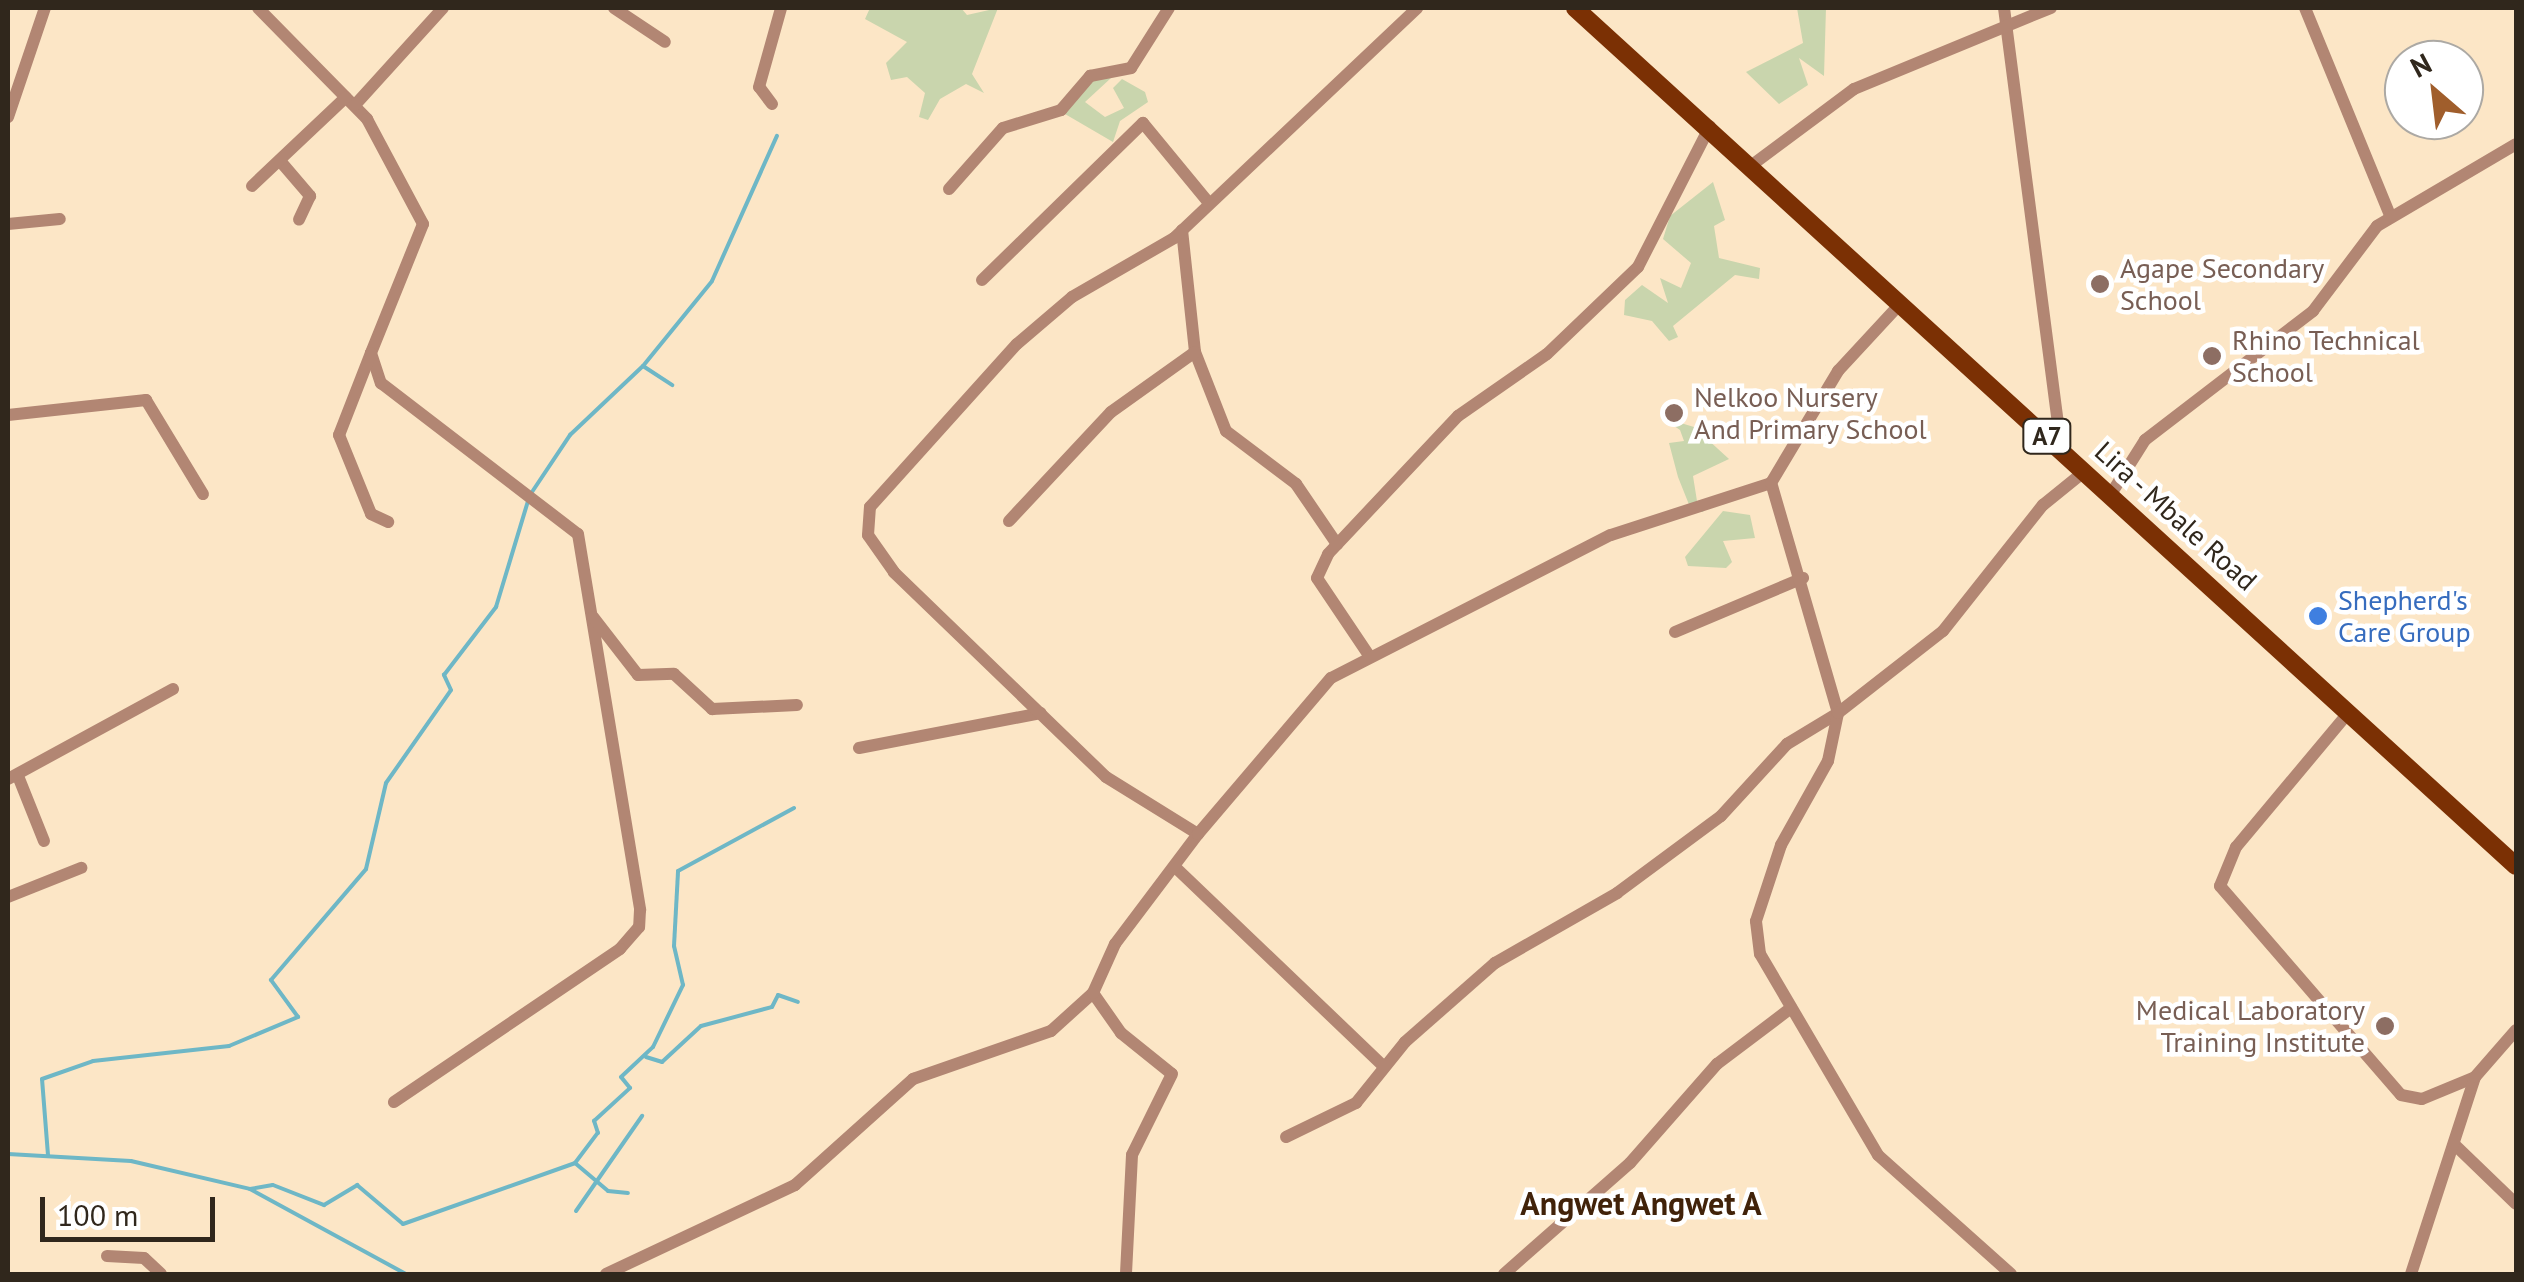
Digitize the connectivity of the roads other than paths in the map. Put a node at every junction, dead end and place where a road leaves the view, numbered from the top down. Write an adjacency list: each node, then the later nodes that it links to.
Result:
1 (45, 8): 15 (street)
2 (258, 8): 13 (street)
3 (443, 8): 13 (street)
4 (614, 8): 12 (street)
5 (781, 8): 14 (street)
6 (1169, 8): 21 (street)
7 (1416, 8): 22 (street)
8 (1575, 8): 16 (main road, Lira - Mbale Road / A7)
9 (2051, 8): 11 (street)
10 (2304, 8): 23 (street)
11 (2005, 15): 19 (street); 33 (street)
12 (666, 42)
13 (351, 102): 18 (street); 31 (street)
14 (772, 104)
15 (8, 117)
16 (1710, 126): 19 (main road, Lira - Mbale Road / A7); 40 (street)
17 (2516, 144): 23 (street)
18 (281, 162): 20 (street); 25 (street)
19 (1752, 165): 29 (main road, Lira - Mbale Road / A7)
20 (252, 186)
21 (949, 189)
22 (1209, 203): 27 (street); 28 (street)
23 (2390, 215): 37 (street)
24 (60, 218): 26 (street)
25 (299, 220)
26 (8, 224)
27 (1182, 230): 30 (street); 49 (street)
28 (982, 280)
29 (1901, 302): 33 (main road, Lira - Mbale Road / A7); 35 (street)
30 (1195, 352): 38 (street); 40 (street)
31 (371, 353): 39 (street); 42 (street)
32 (8, 414): 36 (street)
33 (2061, 449): 34 (main road, Lira - Mbale Road / A7)
34 (2085, 471): 37 (main road, Lira - Mbale Road / A7); 48 (street)
35 (1770, 483): 41 (street); 44 (street)
36 (202, 494)
37 (2110, 494): 47 (main road, Lira - Mbale Road / A7)
38 (1009, 521)
39 (388, 522)
40 (1337, 544): 44 (street)
41 (1803, 578): 43 (street); 48 (street)
42 (593, 618): 46 (street); 63 (street)
43 (1674, 632)
44 (1370, 657): 52 (street)
45 (173, 689): 51 (street)
46 (797, 705)
47 (2350, 712): 54 (main road, Lira - Mbale Road / A7); 62 (street)
48 (1838, 713): 59 (street); 61 (street)
49 (1041, 714): 50 (street); 52 (street)
50 (859, 748)
51 (13, 778): 53 (street)
52 (1198, 834): 55 (street)
53 (44, 840)
54 (2516, 866)
55 (1175, 867): 58 (street); 61 (street)
56 (81, 868): 57 (street)
57 (8, 898)
58 (1093, 994): 69 (street); 70 (street)
59 (1791, 1008): 71 (street); 72 (street)
60 (2516, 1030): 62 (street)
61 (1383, 1066): 64 (street)
62 (2475, 1077): 65 (street)
63 (394, 1102)
64 (1286, 1137)
65 (2456, 1146): 66 (street); 73 (street)
66 (2516, 1204)
67 (107, 1256): 68 (street)
68 (162, 1274)
69 (606, 1274)
70 (1126, 1274)
71 (1504, 1274)
72 (2011, 1274)
73 (2411, 1274)

